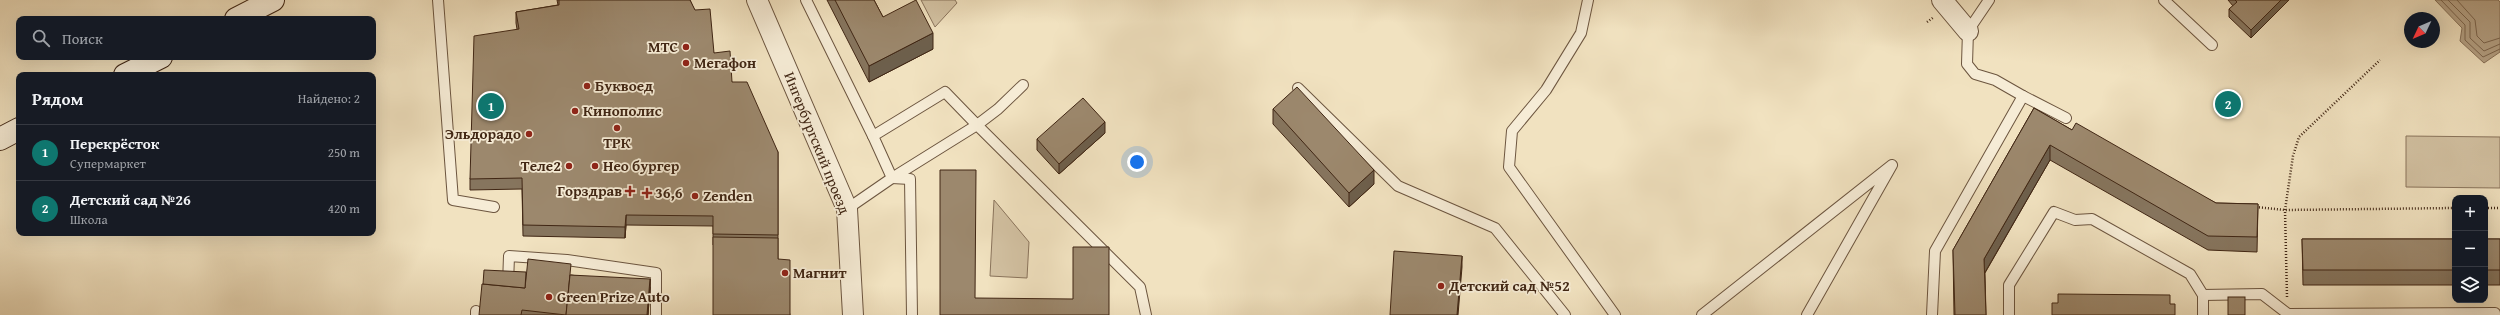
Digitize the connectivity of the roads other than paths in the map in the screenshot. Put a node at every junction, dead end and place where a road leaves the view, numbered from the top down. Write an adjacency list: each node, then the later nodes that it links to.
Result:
1 (273, 0): 9 (street)
2 (438, 0): 23 (lane)
3 (757, 0): 24 (street, Ингербургский проезд)
4 (806, 0): 20 (lane)
5 (1588, 0): 33 (lane)
6 (1942, 0): 10 (street)
7 (1989, 0): 10 (lane)
8 (2164, 0): 11 (lane)
9 (242, 16)
10 (1968, 31): 16 (lane)
11 (2212, 45)
12 (155, 60): 13 (street)
13 (131, 72)
14 (1023, 85): 18 (lane)
15 (1298, 88): 32 (lane)
16 (2023, 96): 17 (lane); 36 (lane)
17 (2066, 118)
18 (977, 125): 20 (lane); 22 (lane); 31 (lane)
19 (16, 131): 21 (street)
20 (874, 136): 22 (lane)
21 (0, 139)
22 (892, 178): 24 (lane); 30 (lane)
23 (494, 207)
24 (847, 210): 29 (street, Ингербургский проезд)
25 (508, 285): 28 (lane)
26 (2203, 295): 27 (lane); 37 (lane); 38 (lane)
27 (2288, 314): 39 (lane)
28 (656, 315)
29 (853, 315)
30 (912, 315)
31 (1146, 315)
32 (1565, 315)
33 (1615, 315)
34 (1702, 315): 35 (lane)
35 (1807, 315)
36 (1932, 315)
37 (2009, 315)
38 (2203, 315)
39 (2495, 315)

